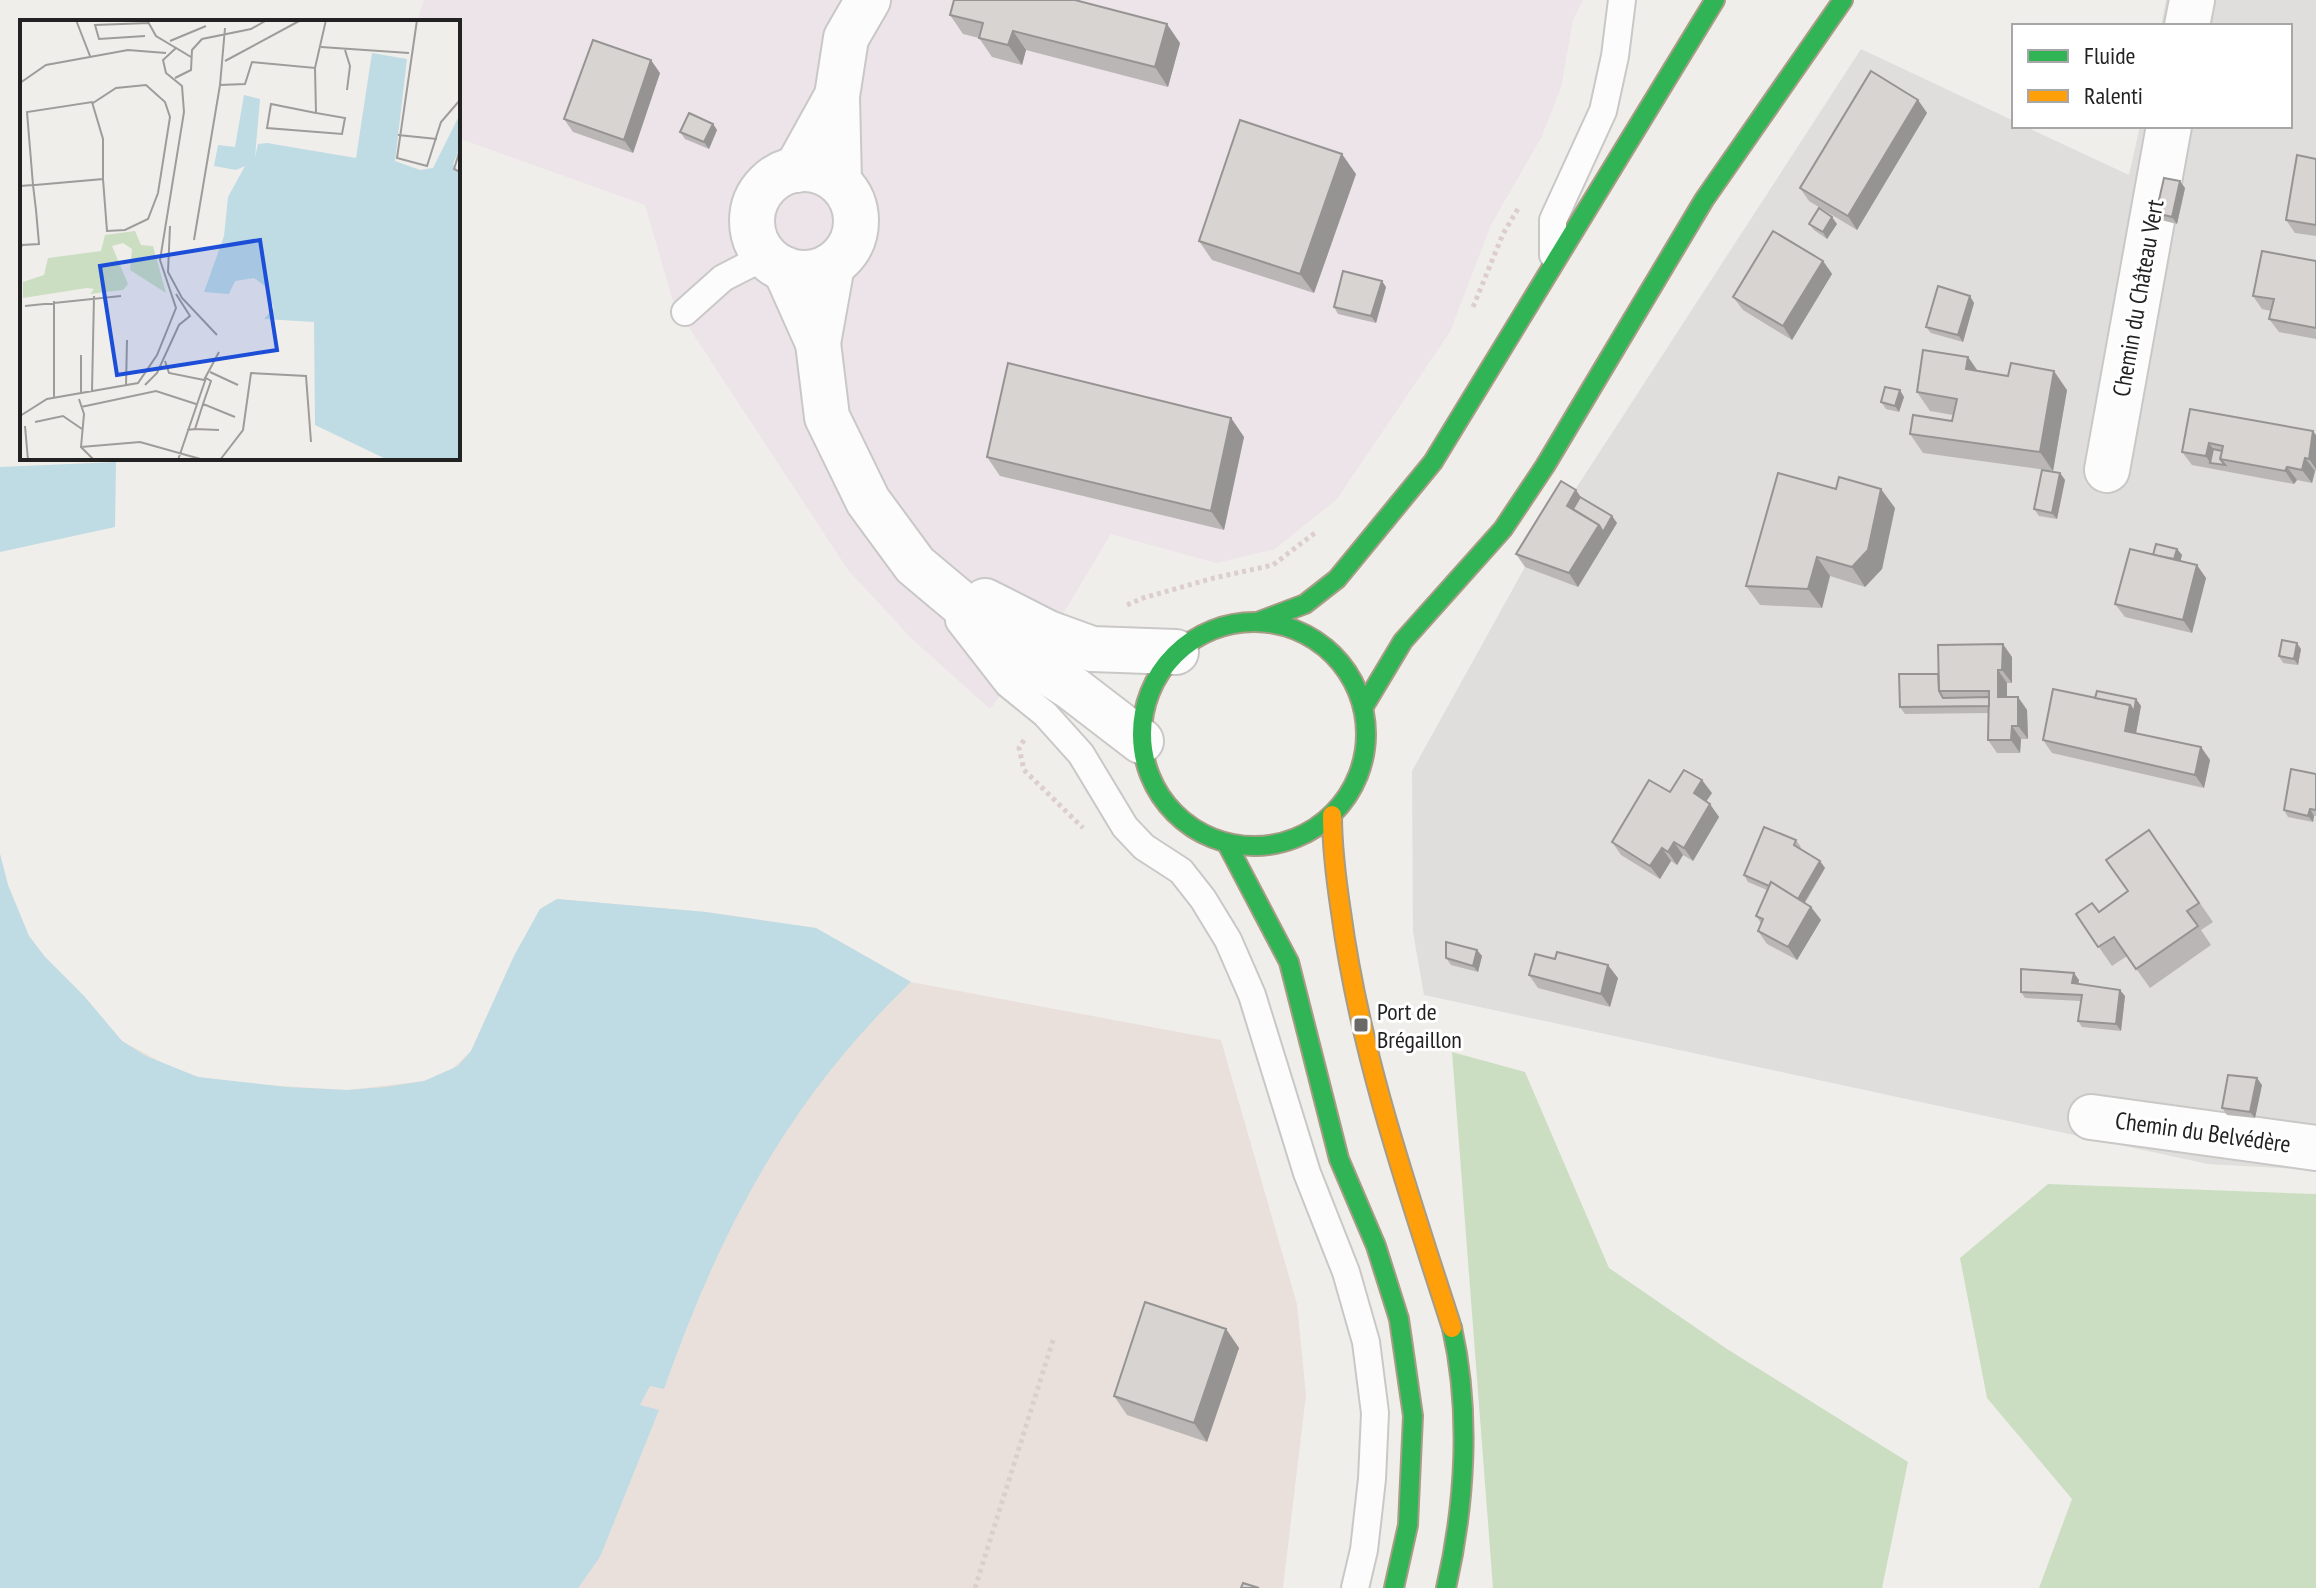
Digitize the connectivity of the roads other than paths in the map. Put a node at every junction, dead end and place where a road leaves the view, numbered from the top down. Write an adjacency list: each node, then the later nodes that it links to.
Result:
1 (868, 0): 7 (street)
2 (1622, 0): 13 (lane)
3 (1715, 0): 13 (main road)
4 (1843, 0): 20 (main road)
5 (2192, 0): 6 (street)
6 (2187, 24)
7 (837, 96): 9 (street); 10 (street)
8 (2169, 128): 16 (street, Chemin du Château Vert)
9 (796, 170): 10 (street); 11 (street)
10 (839, 182): 12 (street)
11 (776, 263): 12 (street); 14 (lane); 15 (street)
12 (832, 265): 15 (street)
13 (1553, 265): 18 (main road)
14 (685, 312)
15 (818, 343): 17 (street)
16 (2107, 470)
17 (915, 565): 19 (street); 21 (street); 26 (lane)
18 (1260, 621): 19 (main road); 20 (main road)
19 (1176, 652): 21 (main road)
20 (1364, 706): 22 (main road)
21 (1141, 741): 23 (main road)
22 (1332, 815): 23 (main road); 28 (main road)
23 (1227, 844): 27 (main road)
24 (2091, 1117): 25 (street, Chemin du Belvédère)
25 (2316, 1148)
26 (1355, 1588)
27 (1394, 1588)
28 (1446, 1588)

